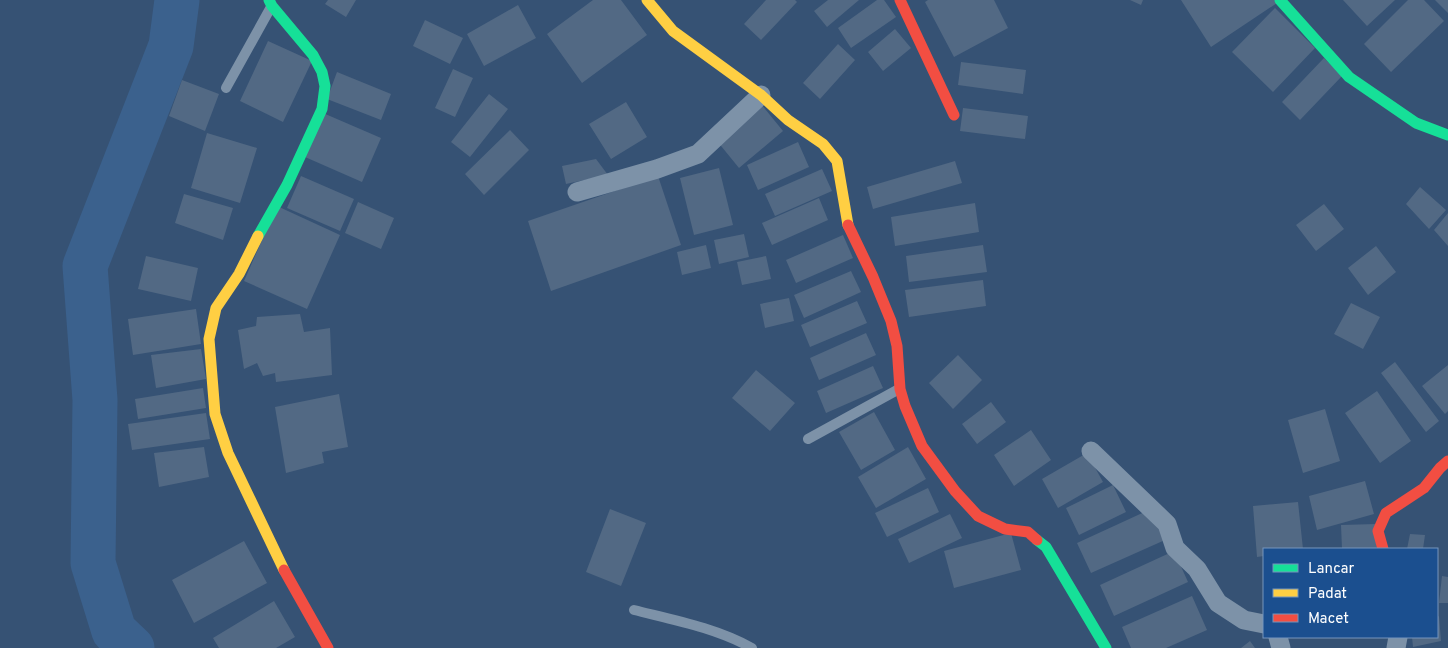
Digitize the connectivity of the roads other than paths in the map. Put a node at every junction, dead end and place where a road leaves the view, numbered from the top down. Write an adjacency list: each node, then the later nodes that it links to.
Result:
1 (647, 0): 6 (street)
2 (900, 0): 7 (street)
3 (1280, 0): 8 (street)
4 (270, 3): 5 (lane); 17 (street)
5 (226, 88)
6 (761, 95): 9 (street); 10 (street)
7 (954, 115)
8 (1448, 135)
9 (577, 192)
10 (900, 389): 11 (lane); 19 (street)
11 (808, 439)
12 (1091, 451): 16 (street)
13 (1448, 461): 14 (street)
14 (1383, 548)
15 (634, 610): 18 (lane)
16 (1263, 624)
17 (328, 648)
18 (752, 648)
19 (1106, 648)

